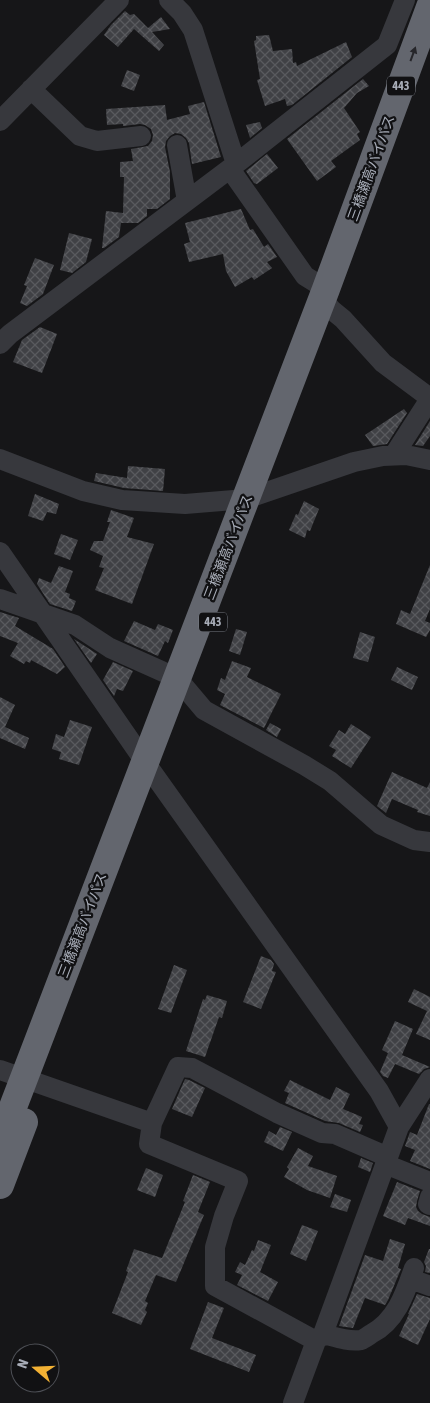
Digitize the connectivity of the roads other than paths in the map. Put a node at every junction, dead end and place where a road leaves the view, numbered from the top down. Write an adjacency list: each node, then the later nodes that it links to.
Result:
1 (119, 0): 6 (street)
2 (169, 0): 10 (street)
3 (405, 0): 10 (street)
4 (430, 7): 12 (highway, 三橋瀬高バイパス / 443, one-way to 4)
5 (430, 60): 12 (highway, 三橋瀬高バイパス / 443)
6 (31, 89): 7 (street); 8 (street)
7 (0, 120)
8 (141, 136)
9 (177, 145): 11 (street)
10 (233, 166): 11 (street); 12 (street)
11 (187, 201): 13 (street)
12 (327, 299): 14 (street); 18 (highway, 三橋瀬高バイパス / 443)
13 (0, 344)
14 (430, 399): 15 (street)
15 (394, 455): 17 (street); 18 (street)
16 (0, 459): 18 (street)
17 (430, 460)
18 (254, 496): 22 (highway, 三橋瀬高バイパス / 443)
19 (0, 552): 21 (street)
20 (0, 599): 21 (street)
21 (42, 614): 22 (street); 23 (street)
22 (182, 684): 23 (highway, 三橋瀬高バイパス / 443); 24 (street)
23 (149, 768): 25 (highway, 三橋瀬高バイパス / 443); 28 (street)
24 (430, 842)
25 (21, 1077): 27 (street); 29 (highway, 三橋瀬高バイパス / 443); 32 (highway, 三橋瀬高バイパス / 443)
26 (430, 1079): 28 (street)
27 (152, 1123): 30 (street); 36 (street)
28 (399, 1127): 30 (street)
29 (0, 1141)
30 (387, 1160): 31 (street); 36 (street)
31 (430, 1182)
32 (0, 1185)
33 (430, 1197): 34 (street)
34 (430, 1205)
35 (430, 1286): 36 (street)
36 (319, 1337): 37 (street)
37 (292, 1403)

